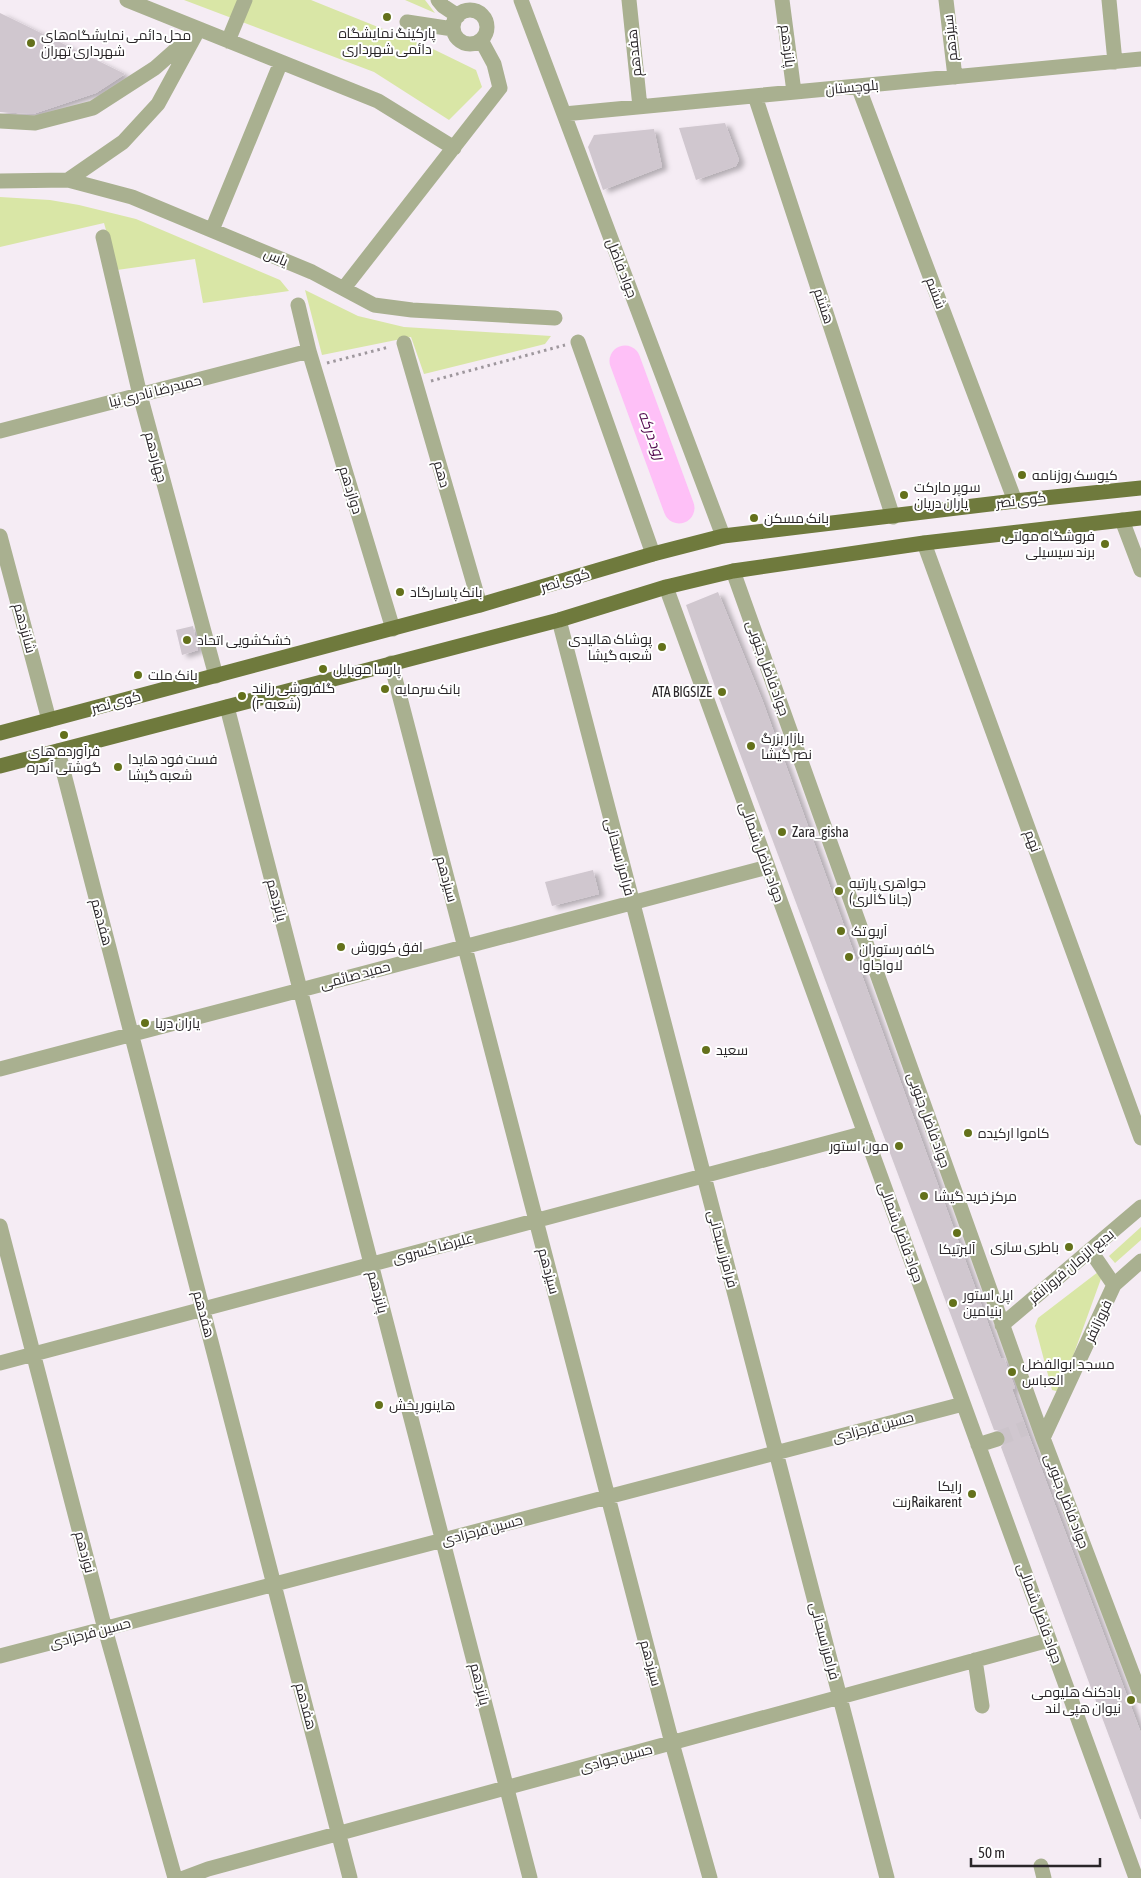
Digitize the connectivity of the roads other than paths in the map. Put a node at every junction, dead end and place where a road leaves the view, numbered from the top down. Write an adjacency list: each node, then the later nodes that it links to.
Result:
1 (127, 0): 12 (street)
2 (245, 0): 14 (street)
3 (438, 0): 11 (street)
4 (521, 0): 23 (street, جواد فاضل)
5 (629, 0): 22 (street, هفدهم)
6 (782, 0): 20 (street, پانزدهم)
7 (946, 0): 18 (street, سیزدهم)
8 (1109, 0): 17 (street)
9 (478, 7): 11 (street); 13 (street)
10 (407, 22): 11 (street)
11 (455, 23): 13 (street)
12 (199, 29): 14 (street); 24 (street); 26 (street)
13 (481, 40): 25 (street)
14 (228, 41): 16 (street)
15 (1141, 59): 17 (street, بلوچستان)
16 (281, 62): 25 (street); 28 (street)
17 (1115, 62): 18 (street, بلوچستان)
18 (955, 77): 19 (street, بلوچستان)
19 (858, 86): 20 (street, بلوچستان); 39 (street, ششم)
20 (794, 92): 21 (street, بلوچستان)
21 (755, 96): 22 (street, بلوچستان); 40 (street, هشتم)
22 (640, 107): 23 (street, بلوچستان)
23 (564, 114): 44 (street, جواد فاضل)
24 (0, 121)
25 (454, 148): 30 (street)
26 (68, 180): 27 (street, یاس); 28 (street, یاس)
27 (0, 181)
28 (212, 230): 30 (street, یاس)
29 (102, 237): 36 (street, چهاردهم)
30 (344, 288): 32 (street, یاس)
31 (298, 305): 35 (street, دوازدهم)
32 (556, 318)
33 (578, 342): 46 (street)
34 (404, 343): 50 (street, دهم)
35 (309, 351): 36 (street, حمیدرضا نادری نیا); 52 (street, دوازدهم)
36 (140, 395): 37 (street, حمیدرضا نادری نیا); 54 (street, چهاردهم)
37 (0, 431)
38 (1141, 488): 39 (main road, کوی نصر)
39 (1015, 501): 40 (main road, کوی نصر)
40 (893, 517): 44 (main road, کوی نصر)
41 (1141, 518): 42 (main road)
42 (1122, 520): 45 (main road); 48 (street)
43 (0, 536): 56 (street, شانزدهم)
44 (723, 536): 46 (main road, کوی نصر)
45 (924, 543): 47 (main road); 67 (street, نهم)
46 (652, 554): 50 (main road, کوی نصر)
47 (733, 570): 49 (main road); 77 (street, جواد فاضل جنوبی)
48 (1141, 570)
49 (666, 587): 51 (main road); 60 (street, جواد فاضل شمالی)
50 (480, 606): 52 (main road, کوی نصر)
51 (558, 620): 53 (main road); 61 (street, فرامرز سبحانی)
52 (393, 629): 54 (main road, کوی نصر)
53 (391, 663): 55 (main road); 62 (street, سیزدهم)
54 (216, 676): 56 (main road, کوی نصر)
55 (227, 707): 58 (main road); 63 (street, پانزدهم)
56 (49, 720): 57 (main road, کوی نصر)
57 (0, 734)
58 (58, 751): 59 (main road); 64 (street, هفدهم)
59 (0, 766)
60 (768, 867): 61 (street, حمید صائمی); 66 (street, جواد فاضل شمالی)
61 (632, 902): 62 (street, حمید صائمی); 68 (street, فرامرز سبحانی)
62 (465, 946): 63 (street, حمید صائمی); 70 (street, سیزدهم)
63 (300, 990): 64 (street, حمید صائمی); 74 (street, پانزدهم)
64 (131, 1034): 65 (street, حمید صائمی); 76 (street, هفدهم)
65 (0, 1069)
66 (865, 1133): 68 (street, علیرضا کسروی); 80 (street, جواد فاضل شمالی)
67 (1141, 1138)
68 (704, 1176): 70 (street, علیرضا کسروی); 85 (street, فرامرز سبحانی)
69 (1141, 1207): 72 (street, بدیع‌ الزمان فروزانفر)
70 (536, 1221): 74 (street, علیرضا کسروی); 86 (street, سیزدهم)
71 (0, 1226): 78 (street, نوزدهم)
72 (1090, 1250): 75 (street); 77 (street, بدیع‌ الزمان فروزانفر)
73 (1141, 1261): 75 (street)
74 (371, 1264): 76 (street, علیرضا کسروی); 87 (street, پانزدهم)
75 (1114, 1284): 82 (street, فروزانفر)
76 (202, 1309): 78 (street, علیرضا کسروی); 88 (street, هفدهم)
77 (1002, 1325): 82 (street, جواد فاضل جنوبی)
78 (33, 1354): 79 (street, علیرضا کسروی); 89 (street, نوزدهم)
79 (0, 1363)
80 (963, 1404): 84 (street, جواد فاضل شمالی); 85 (street, حسین فرحزادی)
81 (1026, 1428): 82 (street)
82 (1043, 1438): 93 (street, جواد فاضل جنوبی)
83 (997, 1439): 84 (street)
84 (978, 1445): 90 (street, جواد فاضل شمالی)
85 (776, 1453): 86 (street, حسین فرحزادی); 94 (street, فرامرز سبحانی)
86 (608, 1497): 87 (street, حسین فرحزادی); 96 (street, سیزدهم)
87 (442, 1540): 88 (street, حسین فرحزادی); 97 (street, پانزدهم)
88 (274, 1584): 89 (street, حسین فرحزادی); 98 (street, هفدهم)
89 (105, 1628): 91 (street, حسین فرحزادی); 99 (street, نوزدهم)
90 (1049, 1640): 92 (street, حسین جوادی); 105 (street, جواد فاضل شمالی)
91 (0, 1656)
92 (975, 1660): 94 (street, حسین جوادی); 95 (street)
93 (1141, 1696)
94 (840, 1697): 96 (street, حسین جوادی); 104 (street, فرامرز سبحانی)
95 (982, 1706)
96 (672, 1743): 97 (street, حسین جوادی); 103 (street, سیزدهم)
97 (506, 1788): 98 (street, حسین جوادی); 102 (street, پانزدهم)
98 (339, 1833): 100 (street, حسین جوادی); 101 (street, هفدهم)
99 (175, 1878)
100 (184, 1878)
101 (350, 1878)
102 (530, 1878)
103 (710, 1878)
104 (887, 1878)
105 (1136, 1878)

